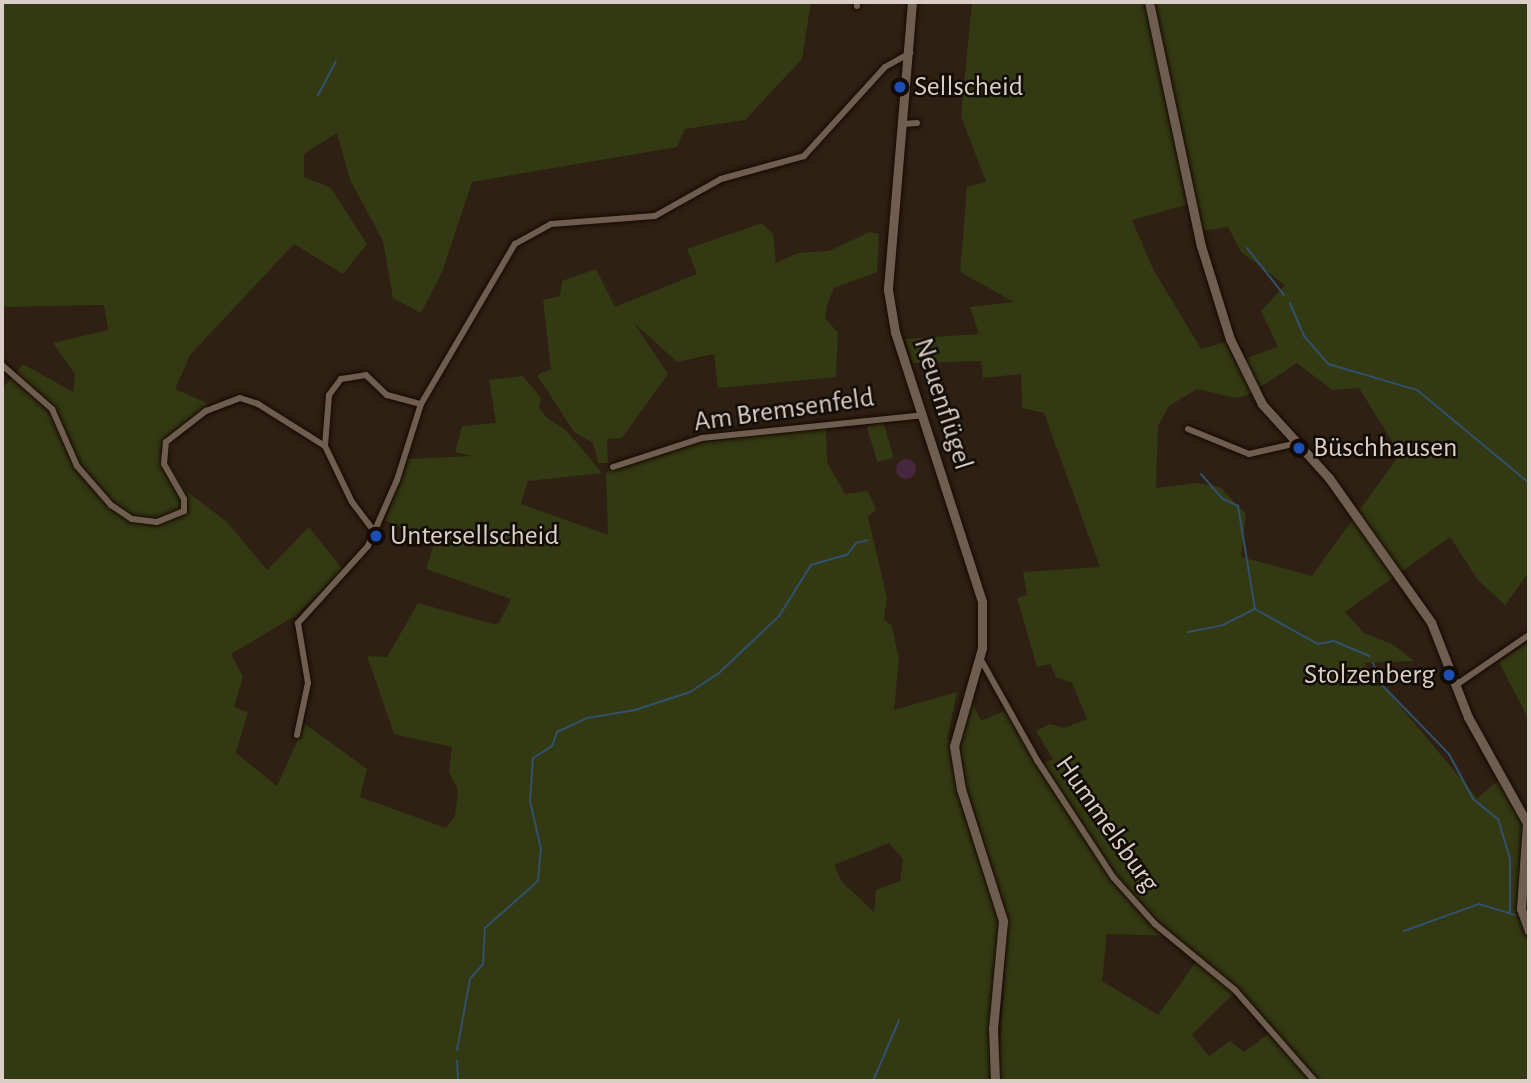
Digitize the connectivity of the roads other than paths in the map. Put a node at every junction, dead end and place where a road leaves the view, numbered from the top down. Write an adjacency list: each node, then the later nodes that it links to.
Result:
1 (912, 2): 3 (main road, Neuenflügel)
2 (1149, 2): 10 (main road)
3 (910, 53): 5 (main road, Neuenflügel); 7 (street)
4 (917, 123): 5 (street)
5 (903, 124): 8 (main road, Neuenflügel)
6 (2, 365): 11 (street)
7 (421, 404): 11 (street); 13 (street)
8 (923, 415): 12 (street, Am Bremsenfeld); 15 (main road, Neuenflügel)
9 (1188, 429): 10 (street)
10 (1297, 443): 16 (main road)
11 (325, 446): 13 (street)
12 (613, 467)
13 (375, 533): 17 (street)
14 (1529, 635): 16 (street)
15 (980, 658): 20 (main road, Neuenflügel); 21 (street, Hummelsburg)
16 (1456, 685): 18 (main road)
17 (297, 735)
18 (1528, 843): 19 (main road)
19 (1529, 930)
20 (995, 1081)
21 (1315, 1081)

